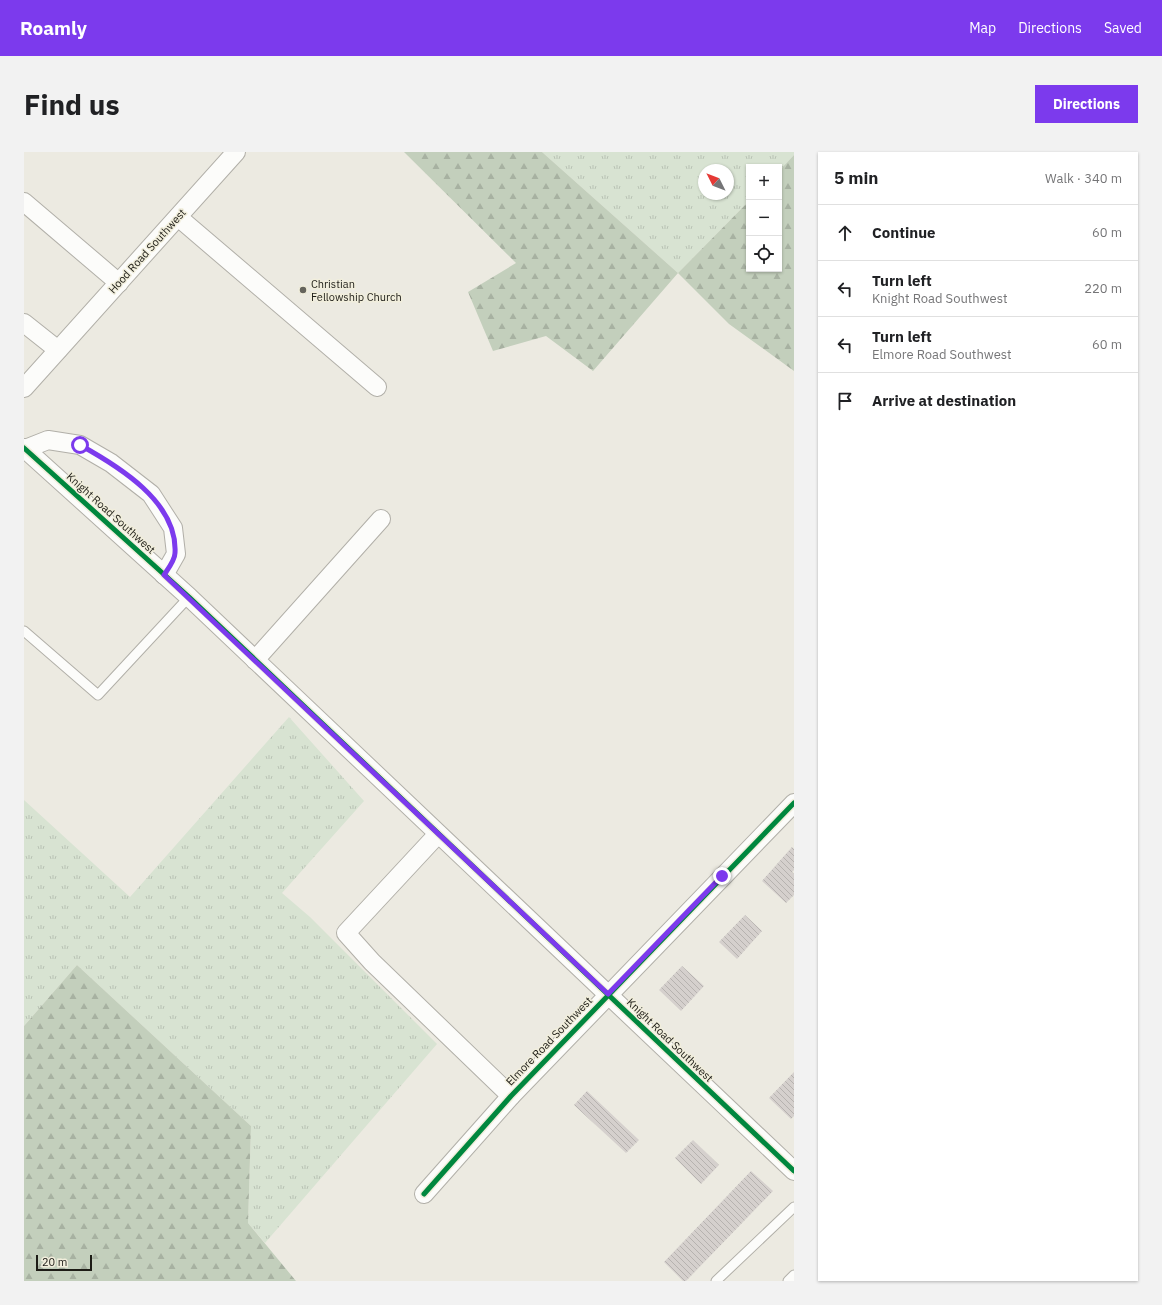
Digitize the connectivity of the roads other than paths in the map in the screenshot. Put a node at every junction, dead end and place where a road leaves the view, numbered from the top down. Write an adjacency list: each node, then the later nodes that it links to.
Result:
1 (236, 152): 3 (street, Hood Road Southwest)
2 (24, 202): 4 (street)
3 (178, 217): 4 (street, Hood Road Southwest); 7 (street)
4 (119, 283): 6 (street, Hood Road Southwest)
5 (24, 323): 6 (street)
6 (58, 350): 8 (street, Hood Road Southwest)
7 (377, 387)
8 (24, 388)
9 (25, 449): 11 (street, Knight Road Southwest); 11 (street)
10 (381, 519): 14 (street)
11 (164, 575): 12 (street, Knight Road Southwest)
12 (189, 597): 13 (lane); 14 (street, Knight Road Southwest)
13 (24, 631)
14 (255, 660): 16 (street, Knight Road Southwest)
15 (794, 803): 17 (street, Elmore Road Southwest)
16 (438, 834): 17 (street, Knight Road Southwest); 18 (street)
17 (608, 994): 18 (street, Elmore Road Southwest); 19 (street, Knight Road Southwest)
18 (511, 1096): 20 (street, Elmore Road Southwest)
19 (794, 1171)
20 (424, 1194)
21 (794, 1207): 23 (lane)
22 (794, 1275): 24 (lane)
23 (716, 1281)
24 (788, 1281)

